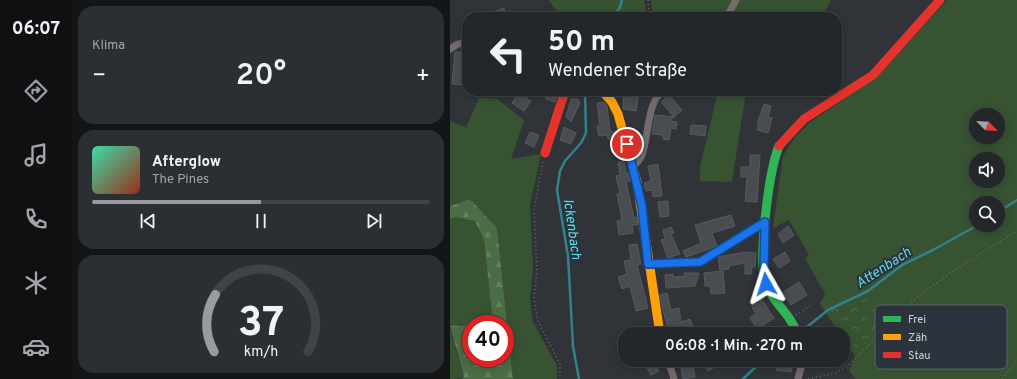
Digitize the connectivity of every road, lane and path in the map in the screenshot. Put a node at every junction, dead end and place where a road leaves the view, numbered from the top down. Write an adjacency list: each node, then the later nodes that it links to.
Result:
1 (648, 0): 4 (path)
2 (736, 0): 5 (street)
3 (940, 0): 8 (street)
4 (649, 12)
5 (730, 12)
6 (462, 44): 7 (street)
7 (450, 50)
8 (842, 95)
9 (563, 96): 13 (street)
10 (608, 96): 14 (street)
11 (659, 96): 14 (street)
12 (840, 96): 15 (street)
13 (545, 153): 27 (path)
14 (633, 167): 17 (street)
15 (765, 222): 17 (street); 20 (street)
16 (1017, 231): 19 (path)
17 (648, 264): 21 (street)
18 (813, 304): 20 (path)
19 (909, 305)
20 (789, 319): 22 (street)
21 (658, 327)
22 (793, 327)
23 (875, 339): 30 (path)
24 (1017, 360): 31 (path)
25 (670, 367): 28 (street)
26 (801, 367): 29 (street)
27 (560, 379)
28 (674, 379)
29 (798, 379)
30 (808, 379)
31 (1002, 379)

